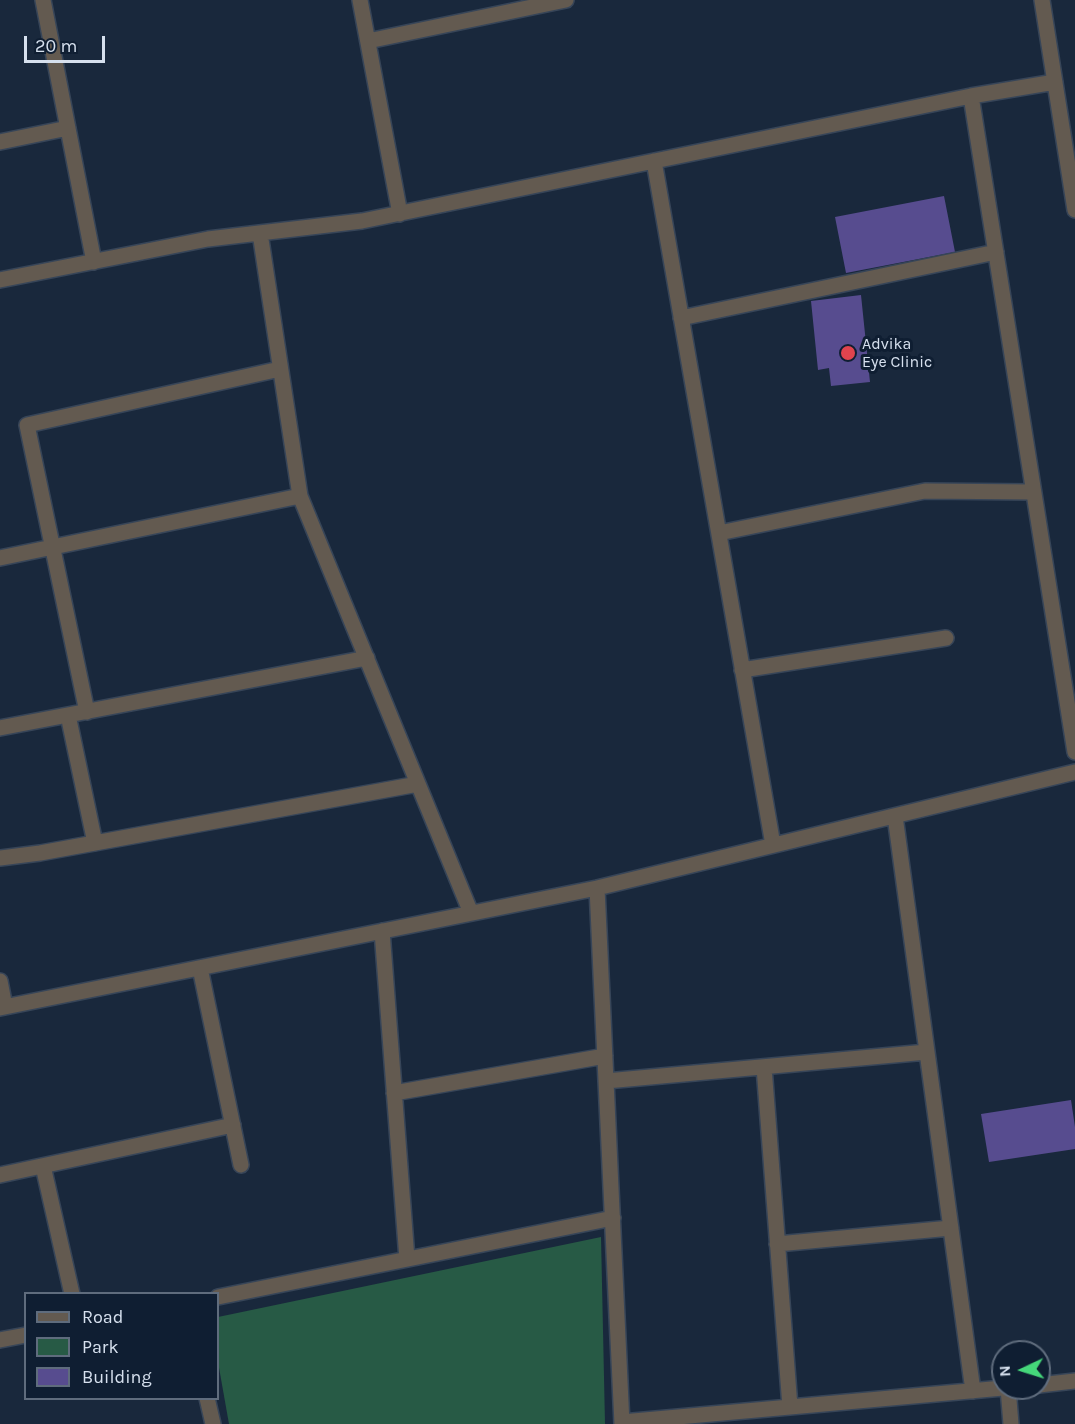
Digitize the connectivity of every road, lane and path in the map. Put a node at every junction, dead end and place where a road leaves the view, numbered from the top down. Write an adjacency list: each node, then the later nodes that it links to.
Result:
1 (43, 0): 9 (street)
2 (360, 0): 6 (street)
3 (566, 0): 5 (street)
4 (1042, 0): 7 (street)
5 (537, 3): 6 (street)
6 (368, 41): 13 (street)
7 (1055, 82): 8 (street); 12 (street)
8 (971, 96): 11 (street); 15 (street)
9 (68, 128): 10 (street); 16 (street)
10 (0, 142)
11 (654, 161): 13 (street); 18 (street)
12 (1075, 210)
13 (400, 214): 14 (street)
14 (260, 233): 16 (street); 19 (street)
15 (996, 252): 18 (street); 20 (street)
16 (94, 262): 17 (street)
17 (0, 280)
18 (681, 318): 22 (street)
19 (280, 369): 21 (street); 23 (street)
20 (1034, 492): 22 (street); 31 (street)
21 (300, 495): 23 (street); 26 (street)
22 (718, 533): 27 (street)
23 (52, 547): 24 (street); 28 (street)
24 (0, 558)
25 (946, 638): 27 (street)
26 (367, 658): 28 (street); 33 (street)
27 (742, 670): 36 (street)
28 (87, 712): 29 (street)
29 (68, 716): 30 (street); 35 (street)
30 (0, 728)
31 (1075, 752)
32 (1075, 772): 34 (street)
33 (418, 784): 35 (street); 39 (street)
34 (895, 816): 36 (street); 44 (street)
35 (95, 843): 37 (street)
36 (773, 845): 38 (street)
37 (0, 858)
38 (597, 888): 39 (street); 45 (street)
39 (471, 913): 40 (street)
40 (382, 931): 41 (street); 48 (street)
41 (200, 968): 43 (street); 49 (street)
42 (0, 981): 43 (street)
43 (3, 1007)
44 (927, 1052): 46 (street); 54 (street)
45 (605, 1056): 47 (street); 48 (street)
46 (764, 1067): 47 (street); 55 (street)
47 (606, 1081): 53 (street)
48 (394, 1093): 56 (street)
49 (233, 1125): 50 (street); 51 (street)
50 (241, 1165)
51 (43, 1166): 52 (street); 57 (street)
52 (0, 1175)
53 (613, 1218): 56 (street); 68 (street)
54 (951, 1228): 55 (street); 64 (street)
55 (777, 1244): 67 (street)
56 (407, 1259): 58 (street)
57 (72, 1292)
58 (219, 1297)
59 (24, 1335): 60 (street)
60 (0, 1340)
61 (1075, 1381): 62 (street)
62 (1051, 1384)
63 (991, 1389): 64 (street)
64 (973, 1391): 67 (street)
65 (207, 1400): 69 (street)
66 (1007, 1400): 70 (street)
67 (790, 1407): 68 (street)
68 (622, 1423)
69 (213, 1424)
70 (1011, 1424)

